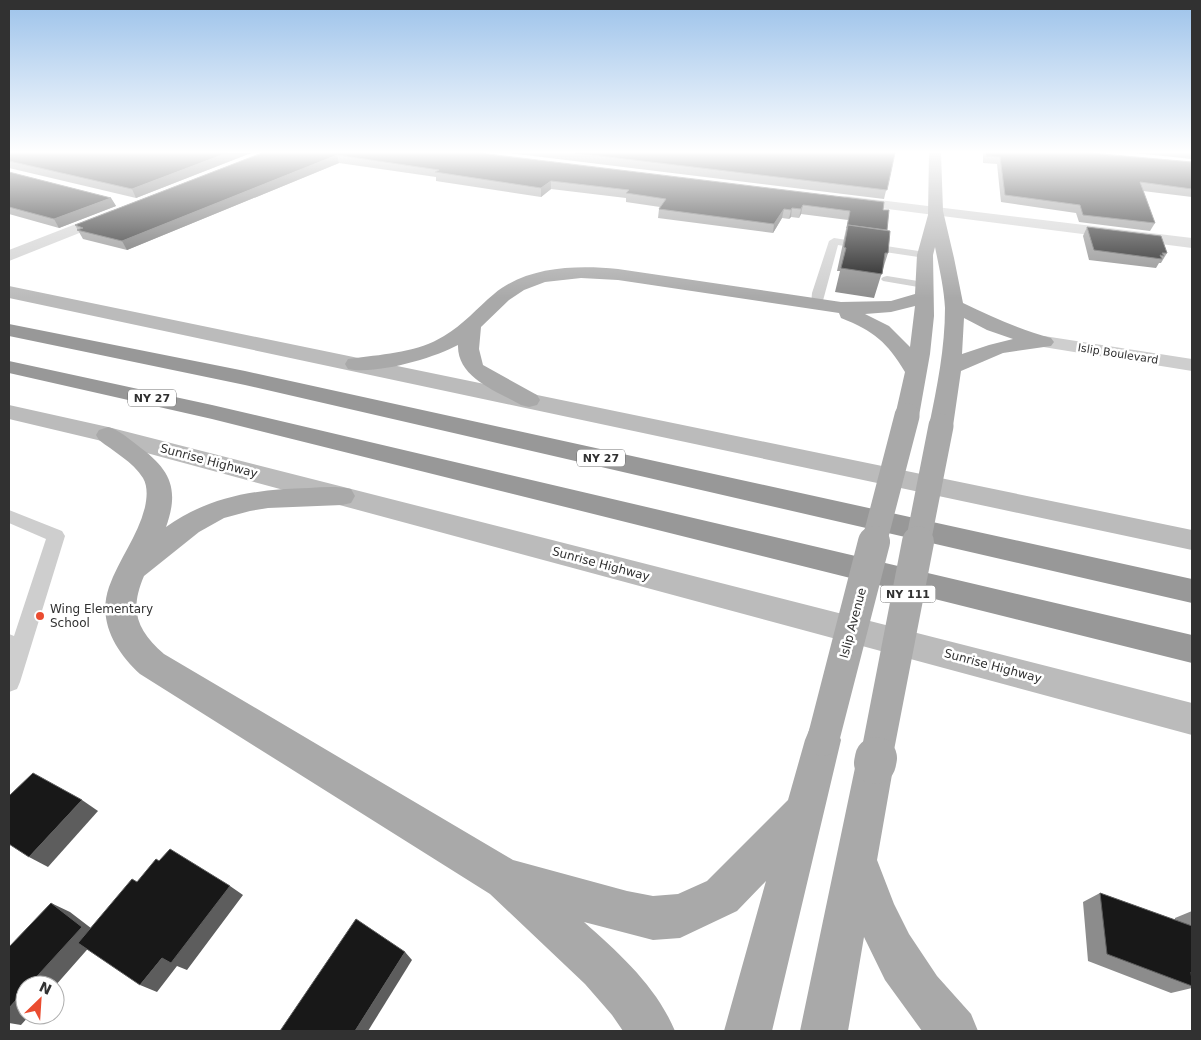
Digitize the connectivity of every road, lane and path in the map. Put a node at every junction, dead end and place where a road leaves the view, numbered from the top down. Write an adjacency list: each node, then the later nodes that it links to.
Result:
1 (857, 202): 4 (street)
2 (935, 202): 4 (main road, Islip Avenue / NY 111)
3 (128, 209): 7 (street)
4 (935, 211): 5 (street); 6 (main road, Islip Avenue / NY 111); 12 (main road, Islip Avenue / NY 111)
5 (1192, 243)
6 (925, 255): 9 (main road, Islip Avenue / NY 111); 11 (lane)
7 (9, 256)
8 (887, 279): 9 (lane)
9 (924, 291): 11 (main road); 20 (main road, Islip Avenue / NY 111)
10 (9, 292): 16 (main road)
11 (824, 306): 13 (main road); 20 (main road)
12 (954, 306): 15 (main road); 19 (main road, Islip Avenue / NY 111)
13 (471, 327): 16 (main road); 21 (main road)
14 (9, 330): 28 (highway, NY 27)
15 (1044, 342): 17 (street, Islip Boulevard); 19 (main road)
16 (356, 364): 21 (main road)
17 (1192, 365)
18 (9, 367): 30 (highway, NY 27)
19 (951, 368): 34 (main road, Islip Avenue / NY 111, bridge)
20 (917, 374): 33 (main road, Islip Avenue / NY 111, bridge)
21 (529, 400): 26 (main road)
22 (9, 412): 23 (main road, Sunrise Highway)
23 (108, 435): 24 (main road, Sunrise Highway); 27 (main road)
24 (342, 496): 27 (main road); 32 (main road, Sunrise Highway)
25 (9, 516): 29 (lane)
26 (1192, 540)
27 (130, 572): 35 (main road)
28 (1192, 591)
29 (14, 646): 31 (lane)
30 (1192, 649)
31 (9, 682)
32 (1192, 719)
33 (803, 813): 35 (main road); 37 (main road, Islip Avenue / NY 111)
34 (857, 860): 38 (main road, Islip Avenue / NY 111); 39 (main road)
35 (505, 880): 36 (main road)
36 (650, 1031)
37 (748, 1031)
38 (824, 1031)
39 (954, 1031)

